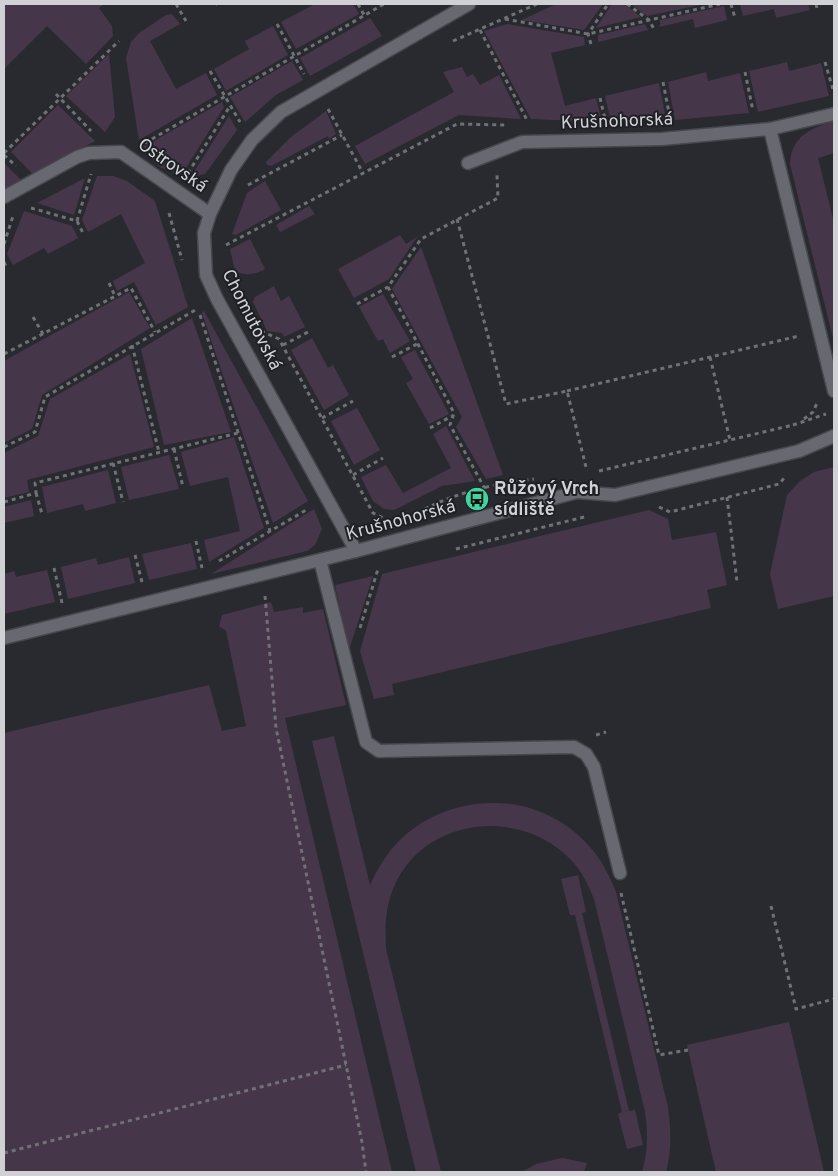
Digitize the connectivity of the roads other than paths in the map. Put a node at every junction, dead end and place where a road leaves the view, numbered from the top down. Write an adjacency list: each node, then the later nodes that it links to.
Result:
1 (469, 4): 6 (street, Chomutovská)
2 (834, 114): 3 (street, Krušnohorská)
3 (770, 129): 4 (street, Krušnohorská); 7 (street)
4 (468, 163)
5 (4, 197): 6 (street, Ostrovská)
6 (210, 214): 9 (street, Chomutovská)
7 (834, 391)
8 (834, 436): 9 (street, Krušnohorská)
9 (356, 551): 10 (street, Krušnohorská)
10 (320, 560): 11 (street, Krušnohorská); 12 (street)
11 (4, 638)
12 (620, 872)

